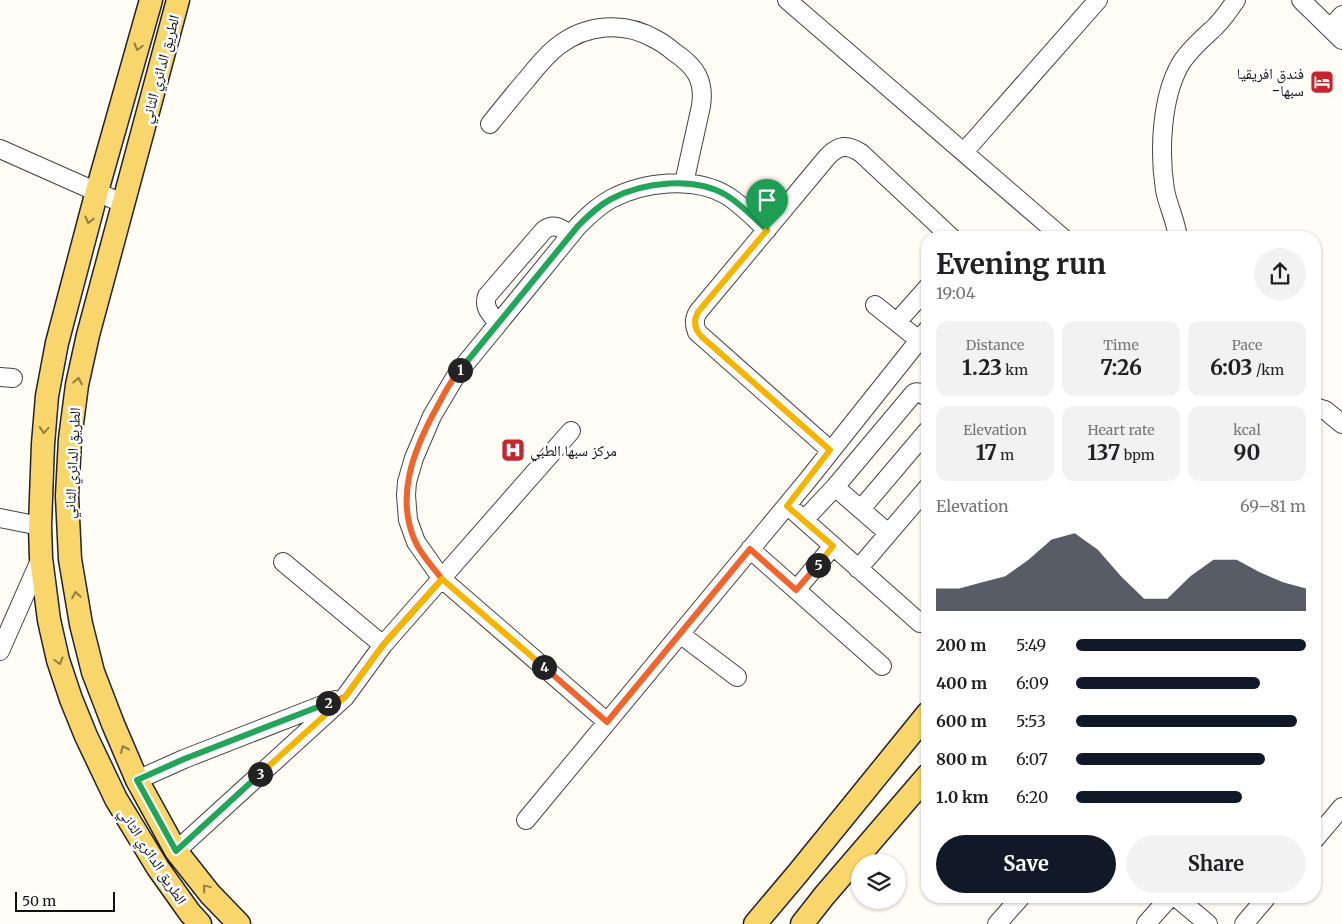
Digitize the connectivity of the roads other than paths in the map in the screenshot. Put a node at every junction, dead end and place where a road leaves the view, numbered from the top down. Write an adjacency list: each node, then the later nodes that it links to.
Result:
1 (151, 0): 13 (main road, الطريق الدائري الثاني, one-way to 13)
2 (178, 0): 14 (main road, الطريق الدائري الثاني)
3 (787, 0): 7 (street)
4 (1098, 0): 11 (street)
5 (1236, 0): 18 (street)
6 (1301, 0): 8 (street)
7 (805, 7): 11 (street)
8 (1338, 28)
9 (490, 124): 12 (street)
10 (0, 149): 13 (street)
11 (964, 152): 17 (street)
12 (684, 184): 15 (street); 19 (street)
13 (96, 191): 14 (street); 38 (main road, الطريق الدائري الثاني, one-way to 38)
14 (124, 204): 56 (main road, الطريق الدائري الثاني, one-way to 14)
15 (767, 230): 16 (street); 31 (street)
16 (945, 231)
17 (1055, 231)
18 (1176, 231)
19 (571, 235): 23 (street); 23 (street)
20 (921, 295): 22 (street)
21 (875, 304): 22 (street)
22 (897, 322): 24 (street)
23 (498, 323): 45 (street)
24 (921, 333)
25 (921, 336): 31 (street)
26 (921, 393): 32 (street)
27 (1321, 409): 28 (street)
28 (1342, 424)
29 (571, 431): 45 (street)
30 (921, 438): 35 (street)
31 (830, 450): 34 (street)
32 (835, 487): 35 (street); 37 (street)
33 (921, 495): 39 (street)
34 (787, 506): 37 (street); 41 (street)
35 (861, 509): 39 (street)
36 (0, 518): 38 (street)
37 (804, 520): 40 (street)
38 (40, 526): 42 (main road, الطريق الدائري الثاني)
39 (888, 533): 44 (street)
40 (833, 546): 44 (street); 46 (street)
41 (750, 549): 46 (street); 48 (street)
42 (41, 558): 50 (street); 62 (main road, الطريق الدائري الثاني, one-way to 62)
43 (283, 562): 49 (street)
44 (858, 568): 47 (street)
45 (442, 579): 49 (street); 54 (street)
46 (796, 590): 51 (street)
47 (920, 623)
48 (680, 634): 52 (street); 54 (street)
49 (383, 645): 53 (street)
50 (0, 651)
51 (882, 666)
52 (737, 677)
53 (345, 697): 56 (street); 61 (street)
54 (607, 722): 59 (street)
55 (921, 722): 63 (main road)
56 (137, 780): 61 (main road, الطريق الدائري الثاني)
57 (921, 784): 64 (main road)
58 (1342, 806): 60 (street)
59 (526, 820)
60 (1321, 832)
61 (176, 851): 62 (main road); 70 (main road, الطريق الدائري الثاني, one-way to 61)
62 (158, 868): 69 (main road, الطريق الدائري الثاني)
63 (798, 873): 64 (main road); 71 (main road)
64 (824, 896): 72 (main road)
65 (1016, 903): 73 (street)
66 (1170, 903): 74 (street)
67 (1182, 903): 75 (street)
68 (1262, 903): 76 (street)
69 (200, 924)
70 (239, 924)
71 (755, 924)
72 (802, 924)
73 (997, 924)
74 (1146, 924)
75 (1208, 924)
76 (1244, 924)

